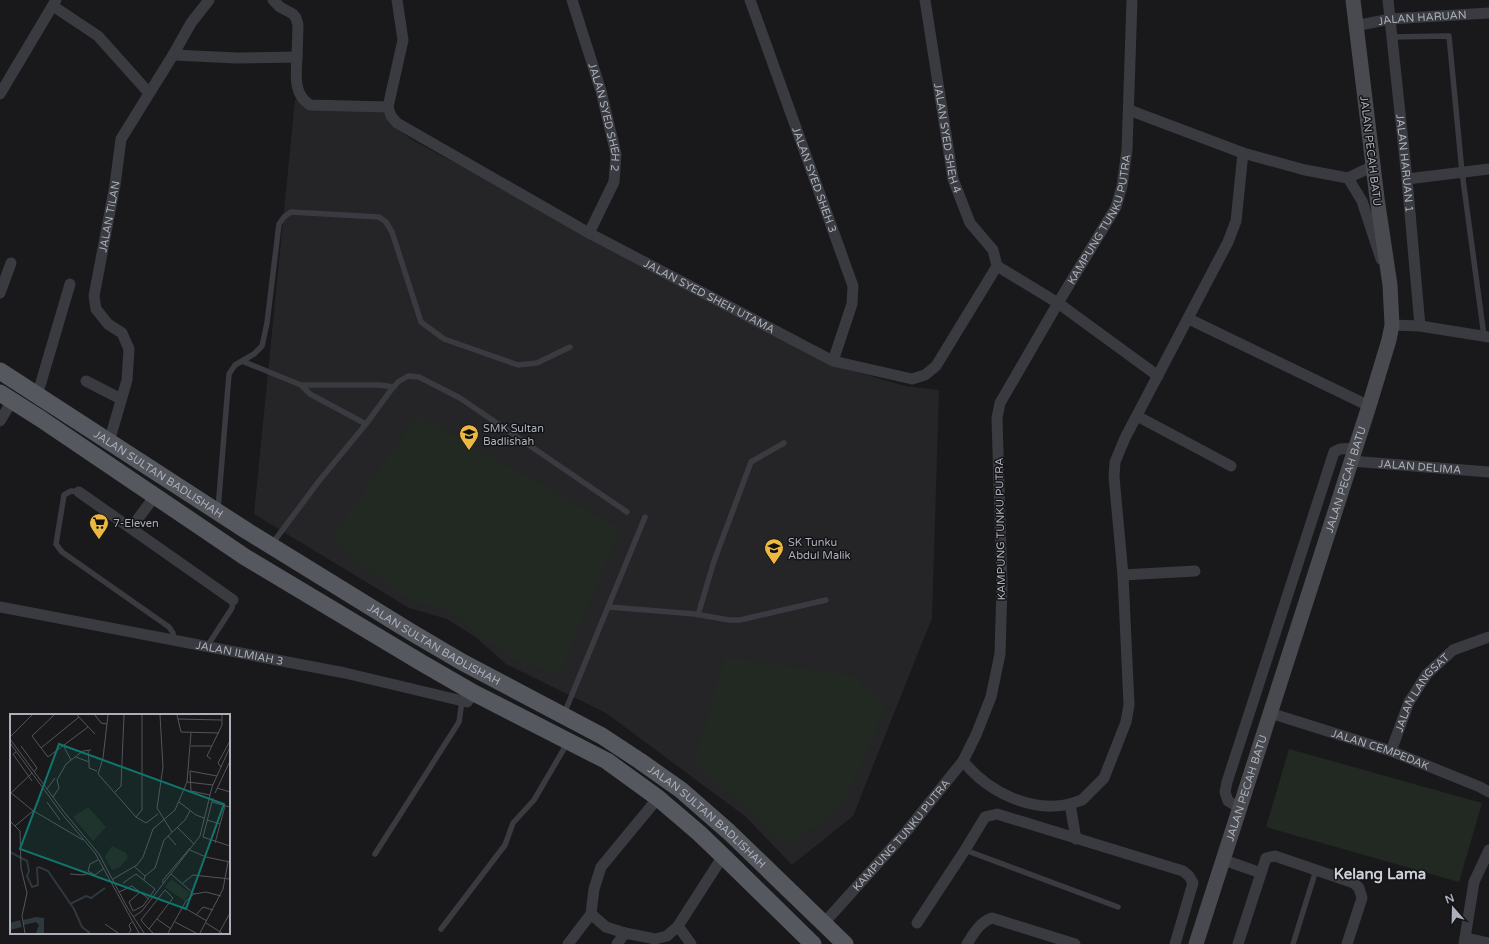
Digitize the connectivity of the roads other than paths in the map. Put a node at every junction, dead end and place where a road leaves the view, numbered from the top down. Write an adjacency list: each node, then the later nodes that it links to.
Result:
1 (209, 0): 15 (street, JALAN TILAN)
2 (273, 0): 16 (street)
3 (397, 0): 20 (street)
4 (572, 0): 27 (street, JALAN SYED SHEH 2)
5 (750, 0): 40 (street, JALAN SYED SHEH 3)
6 (925, 0): 29 (street, JALAN SYED SHEH 4)
7 (1132, 0): 19 (street, KAMPUNG TUNKU PUTRA)
8 (1353, 0): 13 (street, JALAN PECAH BATU)
9 (1388, 0): 12 (street, JALAN HARUAN 1)
10 (55, 3): 17 (street); 18 (street)
11 (1489, 13): 12 (street, JALAN HARUAN)
12 (1390, 19): 13 (street, JALAN HARUAN); 14 (street, JALAN HARUAN 1)
13 (1356, 26): 22 (street, JALAN PECAH BATU)
14 (1392, 37): 24 (lane); 26 (street, JALAN HARUAN 1)
15 (174, 55): 16 (street); 17 (street, JALAN TILAN)
16 (297, 57): 20 (street)
17 (148, 92): 48 (street, JALAN TILAN)
18 (0, 94)
19 (1129, 110): 21 (street); 33 (street, KAMPUNG TUNKU PUTRA)
20 (390, 111): 27 (street, JALAN SYED SHEH UTAMA)
21 (1243, 153): 25 (street); 34 (street)
22 (1373, 166): 25 (street); 31 (street, JALAN PECAH BATU)
23 (1489, 169): 24 (street)
24 (1462, 172): 26 (street); 37 (lane)
25 (1348, 178): 31 (street)
26 (1407, 179): 36 (street, JALAN HARUAN 1)
27 (589, 233): 40 (street, JALAN SYED SHEH UTAMA)
28 (11, 263): 32 (street)
29 (997, 266): 33 (street); 40 (street, JALAN SYED SHEH UTAMA)
30 (70, 284): 46 (street)
31 (1390, 285): 35 (street, JALAN PECAH BATU)
32 (0, 293)
33 (1058, 303): 42 (street); 82 (street, KAMPUNG TUNKU PUTRA)
34 (1189, 320): 42 (street); 49 (street)
35 (1392, 325): 36 (street); 49 (street, JALAN PECAH BATU)
36 (1420, 326): 37 (street)
37 (1487, 337)
38 (570, 347): 39 (lane)
39 (242, 361): 44 (lane); 61 (lane)
40 (833, 361)
41 (0, 371): 46 (main road, JALAN SULTAN BADLISHAH)
42 (1158, 376): 50 (street)
43 (86, 381): 48 (street)
44 (301, 385): 45 (lane); 52 (lane)
45 (394, 387): 52 (lane); 60 (lane)
46 (38, 396): 53 (main road, JALAN SULTAN BADLISHAH)
47 (6, 397): 51 (street); 59 (main road, JALAN SULTAN BADLISHAH)
48 (121, 399): 53 (street, JALAN TILAN)
49 (1369, 406): 55 (street, JALAN PECAH BATU)
50 (1137, 416): 56 (street); 67 (street)
51 (0, 422)
52 (366, 424): 64 (lane)
53 (109, 442): 61 (main road, JALAN SULTAN BADLISHAH)
54 (784, 443): 73 (lane)
55 (1353, 455): 57 (street, JALAN DELIMA); 78 (street, JALAN PECAH BATU); 86 (street, JALAN DELIMA)
56 (1231, 466)
57 (1489, 472)
58 (78, 492): 63 (street); 75 (lane)
59 (155, 496): 63 (street); 68 (main road, JALAN SULTAN BADLISHAH)
60 (627, 512)
61 (218, 513): 64 (main road, JALAN SULTAN BADLISHAH)
62 (645, 517): 72 (lane)
63 (131, 528): 69 (street)
64 (270, 546): 65 (main road, JALAN SULTAN BADLISHAH)
65 (298, 563): 68 (main road); 79 (main road, JALAN SULTAN BADLISHAH)
66 (1195, 571): 67 (street)
67 (1123, 575): 85 (street)
68 (288, 582): 77 (main road, JALAN SULTAN BADLISHAH)
69 (233, 600): 76 (lane)
70 (826, 600): 73 (lane)
71 (0, 606): 75 (street, JALAN ILMIAH 3)
72 (609, 607): 73 (lane); 79 (lane)
73 (698, 615)
74 (1489, 637): 81 (street, JALAN LANGSAT)
75 (174, 640): 76 (street, JALAN ILMIAH 3)
76 (208, 646): 77 (street, JALAN ILMIAH 3)
77 (468, 697): 80 (main road, JALAN SULTAN BADLISHAH); 90 (lane)
78 (1270, 713): 81 (street, JALAN CEMPEDAK); 86 (street, JALAN PECAH BATU)
79 (564, 716): 97 (main road, JALAN SULTAN BADLISHAH)
80 (569, 740): 84 (main road, JALAN SULTAN BADLISHAH); 100 (lane)
81 (1391, 751): 83 (street, JALAN CEMPEDAK)
82 (963, 762): 85 (street); 97 (street, KAMPUNG TUNKU PUTRA)
83 (1489, 792)
84 (658, 798): 91 (main road, JALAN SULTAN BADLISHAH); 96 (street)
85 (1070, 804): 87 (street)
86 (1240, 808): 92 (street, JALAN PECAH BATU)
87 (1076, 839): 88 (street); 111 (street)
88 (965, 850): 95 (lane); 98 (street)
89 (1489, 850): 102 (street)
90 (375, 854)
91 (723, 856): 99 (street); 107 (main road, JALAN SULTAN BADLISHAH)
92 (1224, 860): 94 (street); 112 (street, JALAN PECAH BATU)
93 (1316, 870): 94 (street); 114 (lane); 115 (street)
94 (1261, 873): 113 (street)
95 (1118, 906)
96 (591, 914): 101 (street); 104 (street)
97 (824, 923): 108 (main road, JALAN SULTAN BADLISHAH)
98 (917, 923)
99 (678, 926): 101 (street); 106 (street)
100 (441, 929)
101 (625, 933): 105 (street)
102 (1464, 941): 103 (street)
103 (1489, 943)
104 (568, 944)
105 (617, 944)
106 (691, 944)
107 (813, 944)
108 (845, 944)
109 (967, 944): 110 (street)
110 (1075, 944)
111 (1175, 944)
112 (1196, 944)
113 (1238, 944)
114 (1293, 944)
115 (1347, 944)

